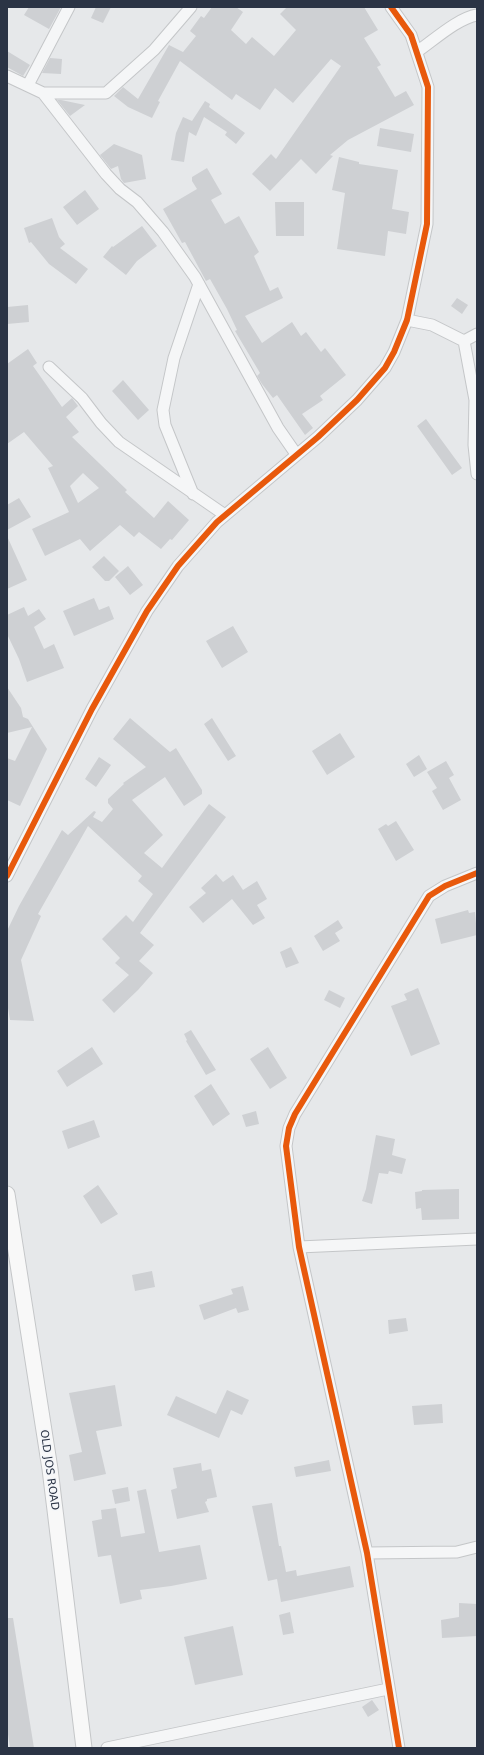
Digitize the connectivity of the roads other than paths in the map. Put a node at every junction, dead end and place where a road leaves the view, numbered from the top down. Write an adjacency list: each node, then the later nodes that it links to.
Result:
1 (69, 7): 7 (street)
2 (191, 7): 8 (street)
3 (391, 7): 5 (street)
4 (477, 15): 5 (street)
5 (418, 51): 10 (street)
6 (7, 76): 7 (street)
7 (28, 85): 8 (street)
8 (43, 93): 9 (street)
9 (199, 284): 14 (street); 16 (street)
10 (407, 320): 12 (street); 14 (street)
11 (477, 334): 12 (street)
12 (464, 341): 15 (street)
13 (49, 367): 16 (street)
14 (296, 454): 17 (street)
15 (477, 474)
16 (194, 494): 17 (street)
17 (224, 516): 19 (street)
18 (477, 873): 22 (street)
19 (7, 876)
20 (7, 1194): 26 (main road, OLD JOS ROAD)
21 (477, 1239): 22 (street)
22 (298, 1247): 24 (street)
23 (477, 1547): 24 (street)
24 (367, 1553): 25 (street)
25 (388, 1689): 27 (street); 28 (street)
26 (84, 1748)
27 (107, 1748)
28 (399, 1748)

